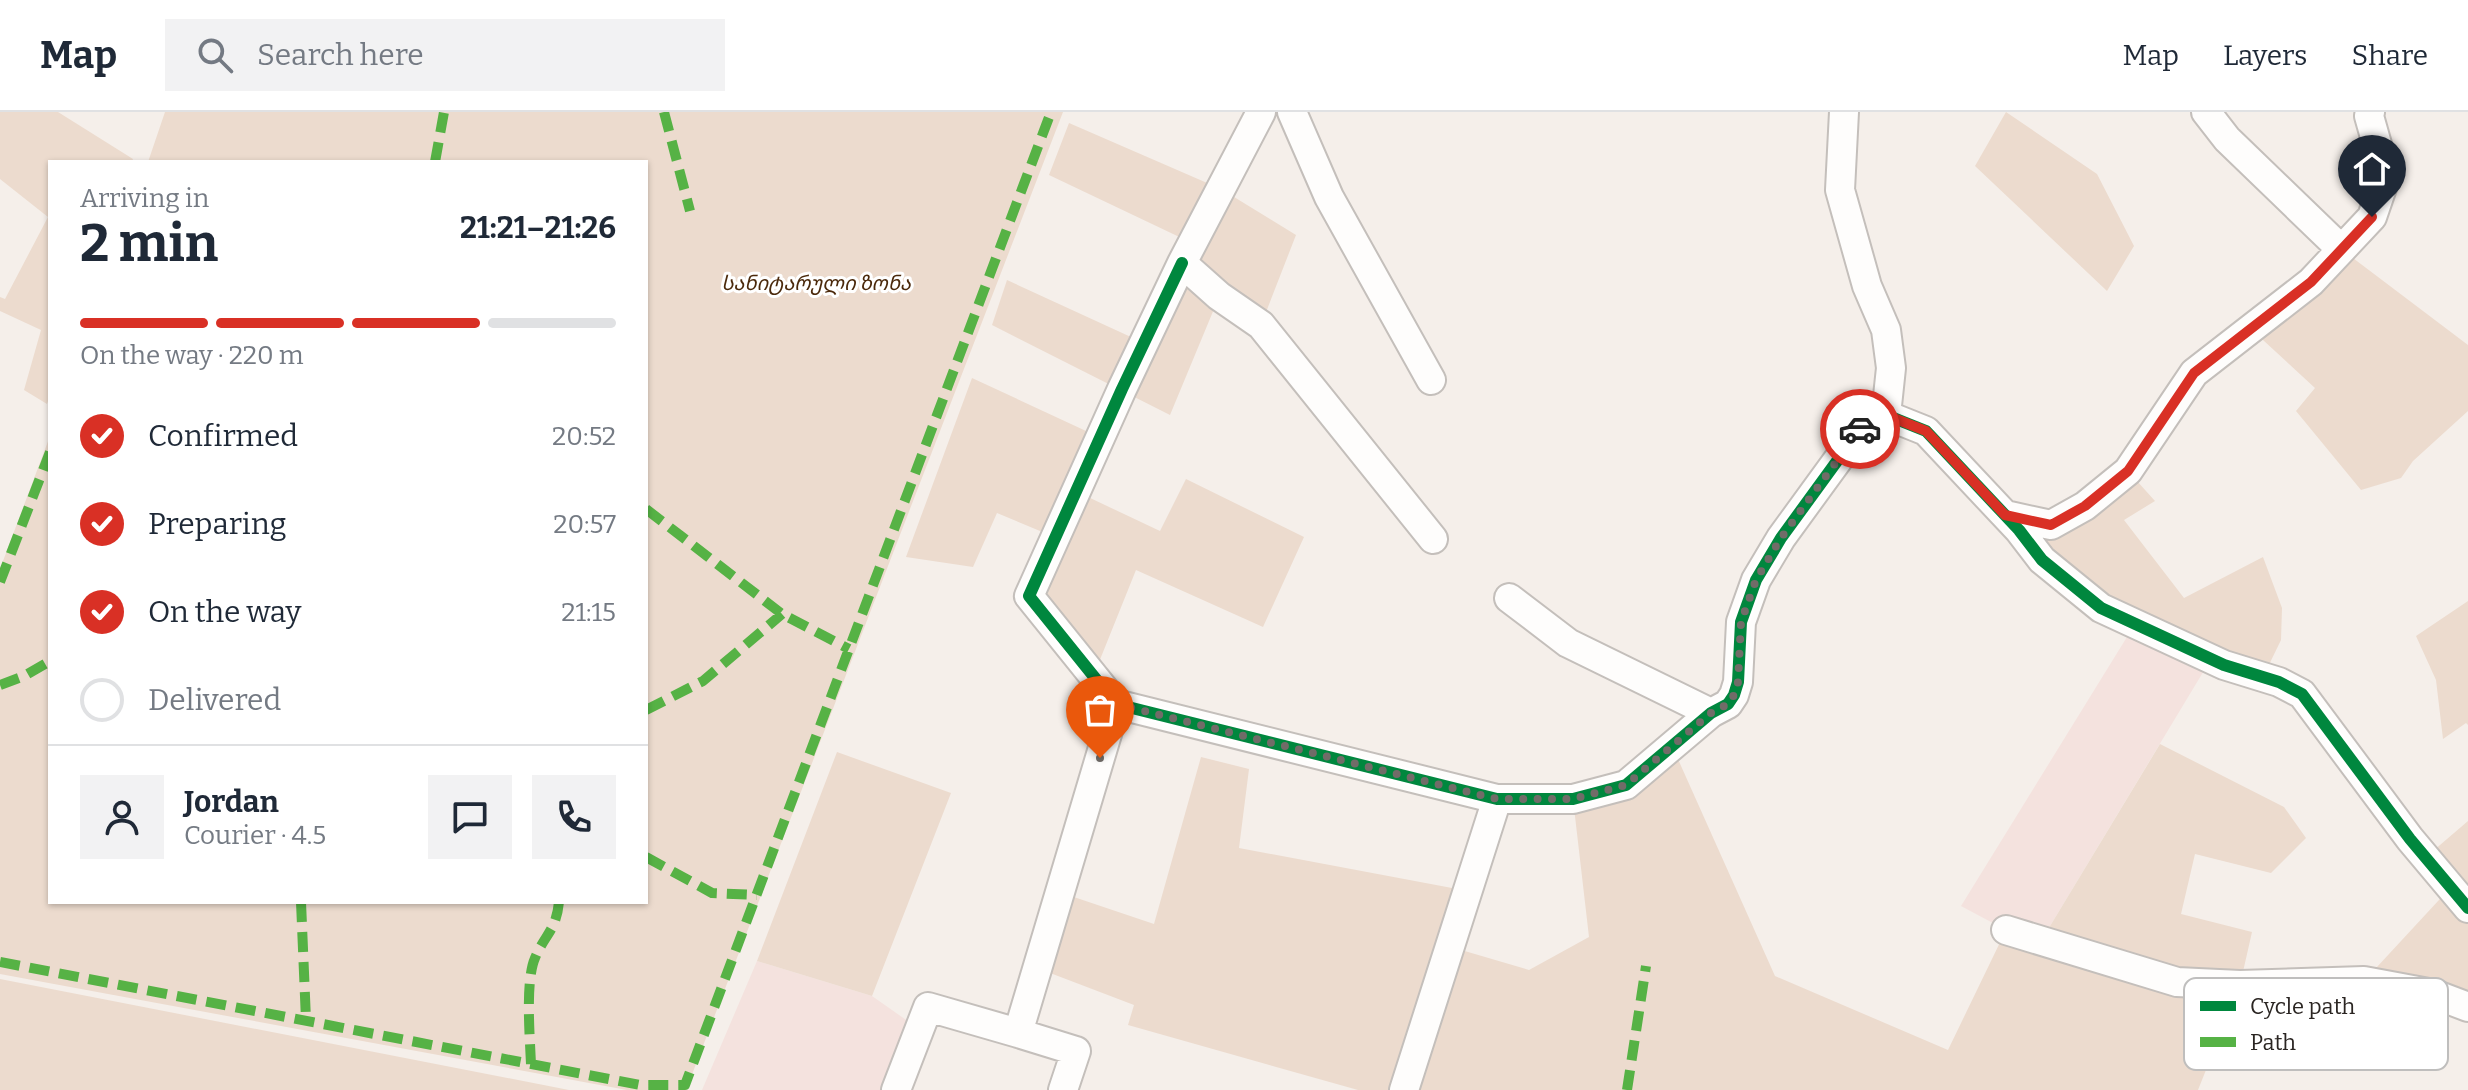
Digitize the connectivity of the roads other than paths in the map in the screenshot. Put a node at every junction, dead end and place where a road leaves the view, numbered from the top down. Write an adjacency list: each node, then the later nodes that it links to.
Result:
1 (1261, 112): 7 (street)
2 (1292, 112): 8 (street)
3 (1844, 112): 9 (street)
4 (2206, 112): 6 (street)
5 (2370, 112): 6 (street)
6 (2341, 249): 10 (street)
7 (1182, 263): 11 (street); 13 (street)
8 (1431, 380)
9 (1886, 415): 10 (street); 14 (street)
10 (2005, 515): 16 (street)
11 (1433, 539)
12 (1509, 598): 14 (street)
13 (1116, 704): 15 (street); 21 (street)
14 (1711, 713): 15 (street)
15 (1497, 799): 24 (street)
16 (2468, 908)
17 (2006, 930): 18 (street)
18 (2184, 982)
19 (2448, 999): 20 (street)
20 (2468, 1007)
21 (1018, 1033): 22 (street); 23 (street)
22 (896, 1090)
23 (1063, 1090)
24 (1404, 1090)

